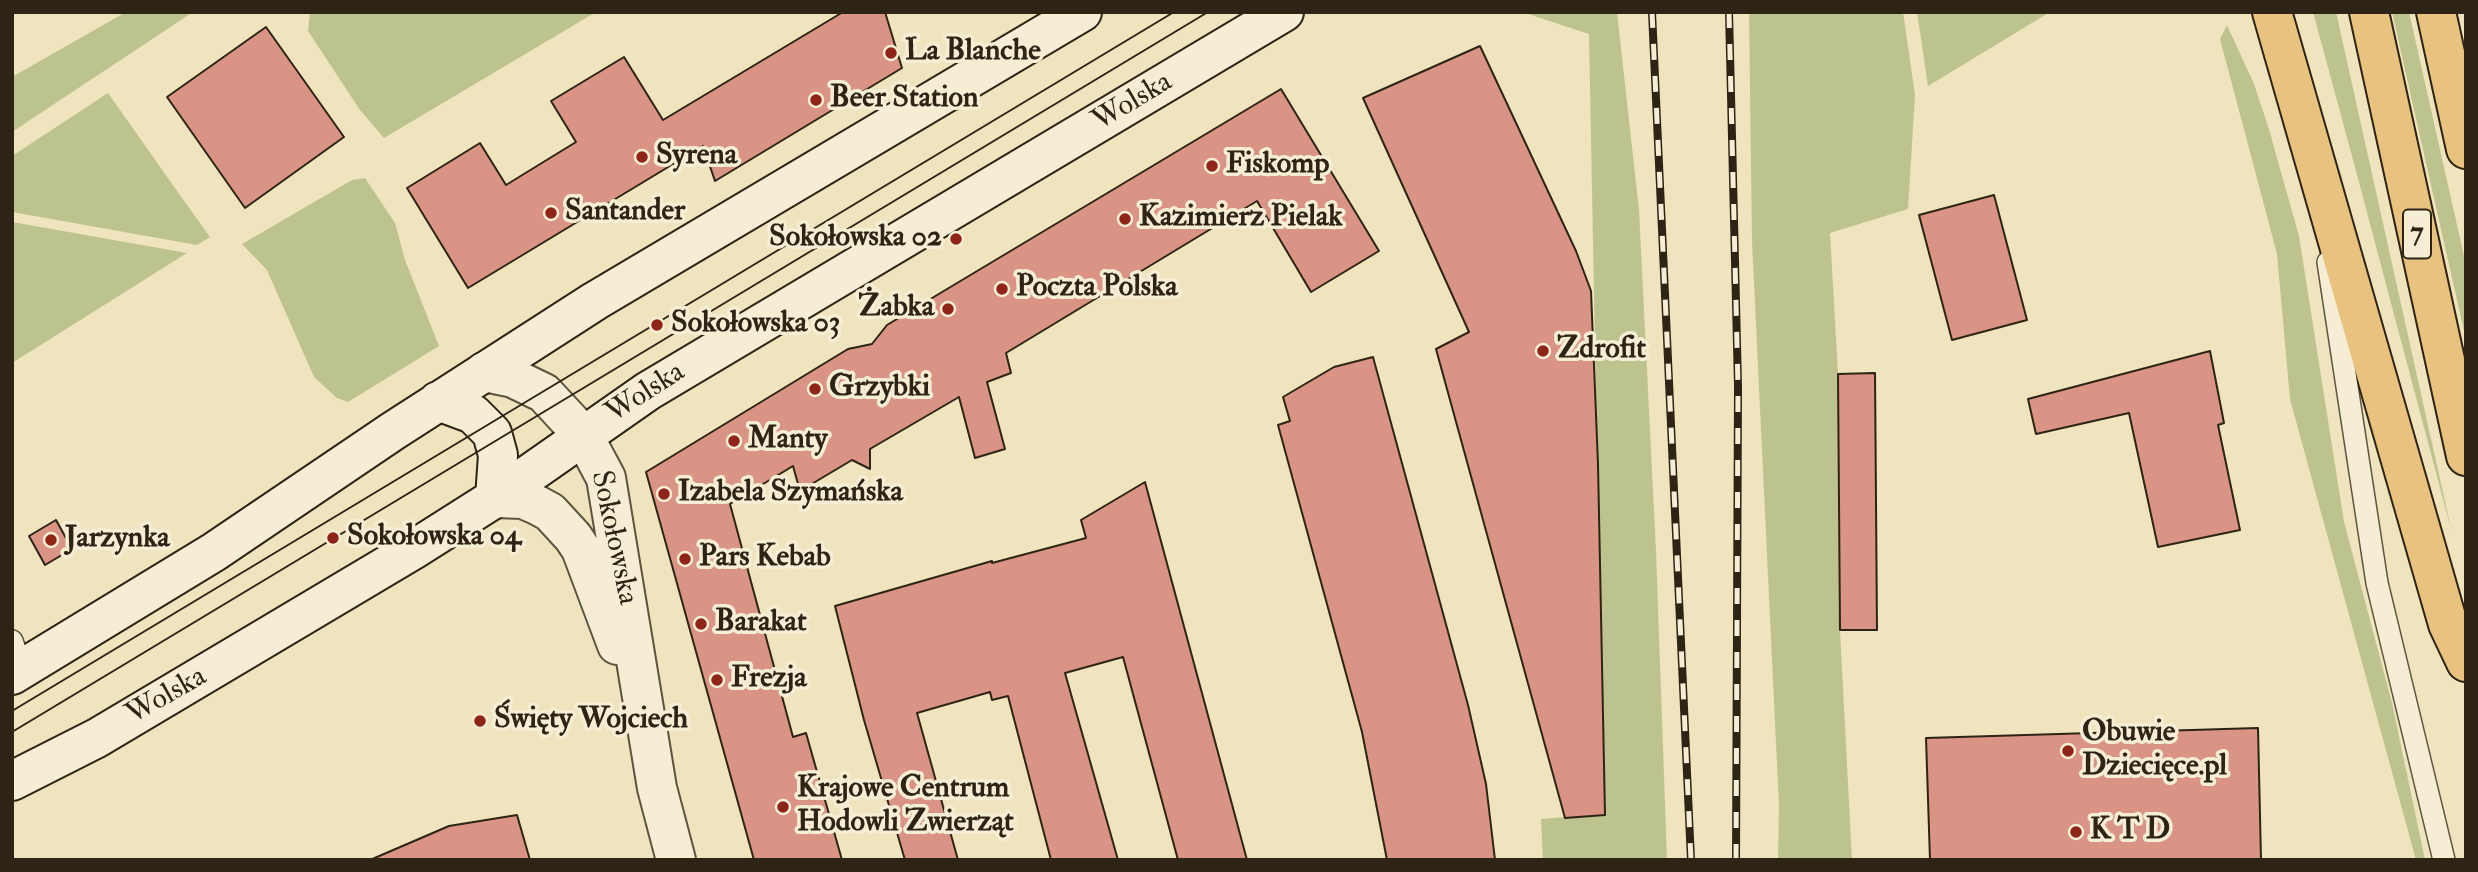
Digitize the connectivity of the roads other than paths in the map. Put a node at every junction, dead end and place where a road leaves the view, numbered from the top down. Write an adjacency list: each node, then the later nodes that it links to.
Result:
1 (1082, 12): 8 (main road)
2 (1284, 12): 10 (main road, Wolska)
3 (2272, 12): 7 (main road)
4 (2369, 12): 11 (main road, 7)
5 (2435, 12): 6 (main road)
6 (2466, 149)
7 (2311, 153): 14 (main road); 18 (lane)
8 (484, 372): 9 (main road); 10 (main road, Sokołowska)
9 (438, 401): 12 (main road); 13 (main road)
10 (583, 435): 12 (main road, Wolska); 15 (main road, Sokołowska)
11 (2466, 456)
12 (495, 498): 15 (main road, Sokołowska); 16 (main road, Wolska)
13 (15, 662)
14 (2466, 662)
15 (647, 722): 17 (main road, Sokołowska)
16 (12, 781)
17 (676, 860)
18 (2444, 860)

